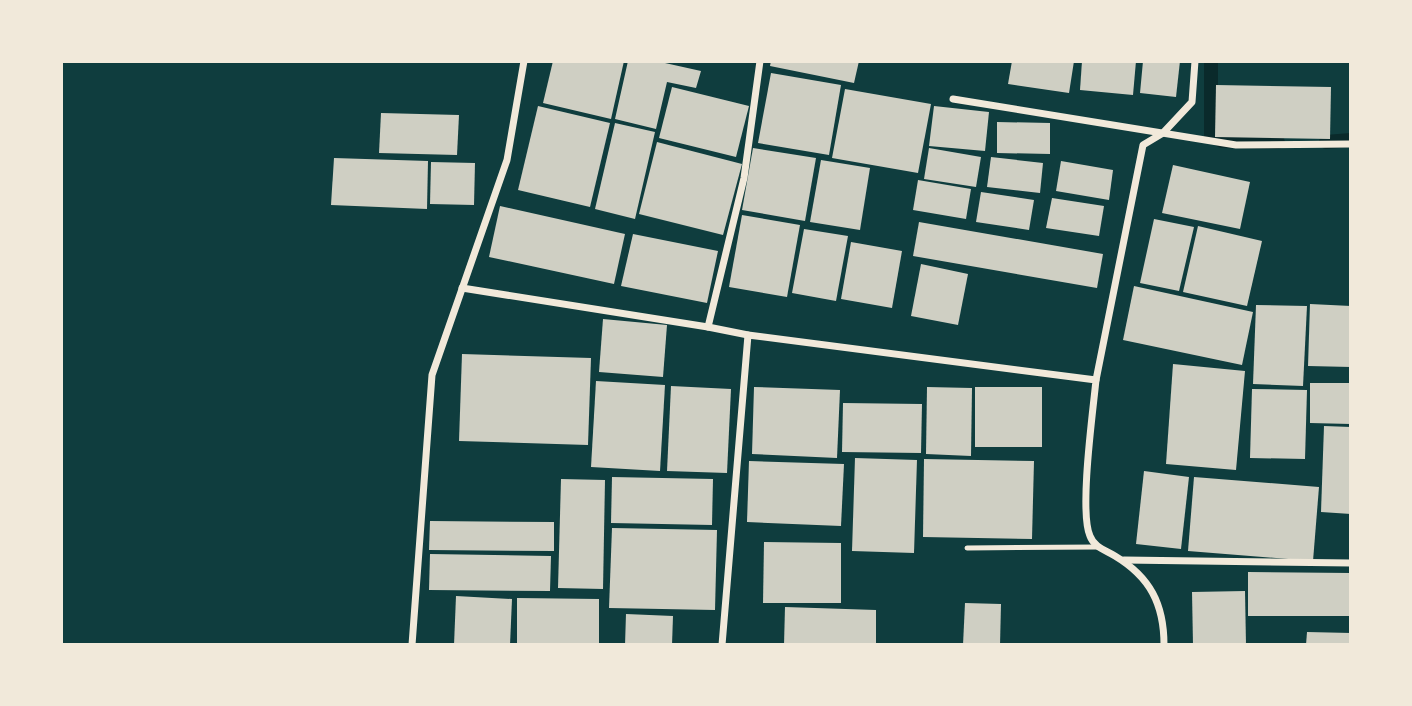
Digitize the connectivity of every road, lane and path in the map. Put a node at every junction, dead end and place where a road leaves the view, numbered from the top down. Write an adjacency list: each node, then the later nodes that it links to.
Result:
1 (524, 61): 7 (street)
2 (760, 61): 8 (street)
3 (1195, 61): 5 (street)
4 (953, 99): 5 (street)
5 (1163, 133): 6 (street); 10 (street)
6 (1351, 144)
7 (462, 288): 8 (street); 15 (street)
8 (708, 327): 9 (street)
9 (748, 335): 10 (street); 16 (street)
10 (1096, 380): 11 (street)
11 (1097, 547): 12 (lane); 13 (street)
12 (967, 548)
13 (1122, 560): 14 (street); 17 (street)
14 (1351, 563)
15 (412, 645)
16 (722, 645)
17 (1164, 645)

